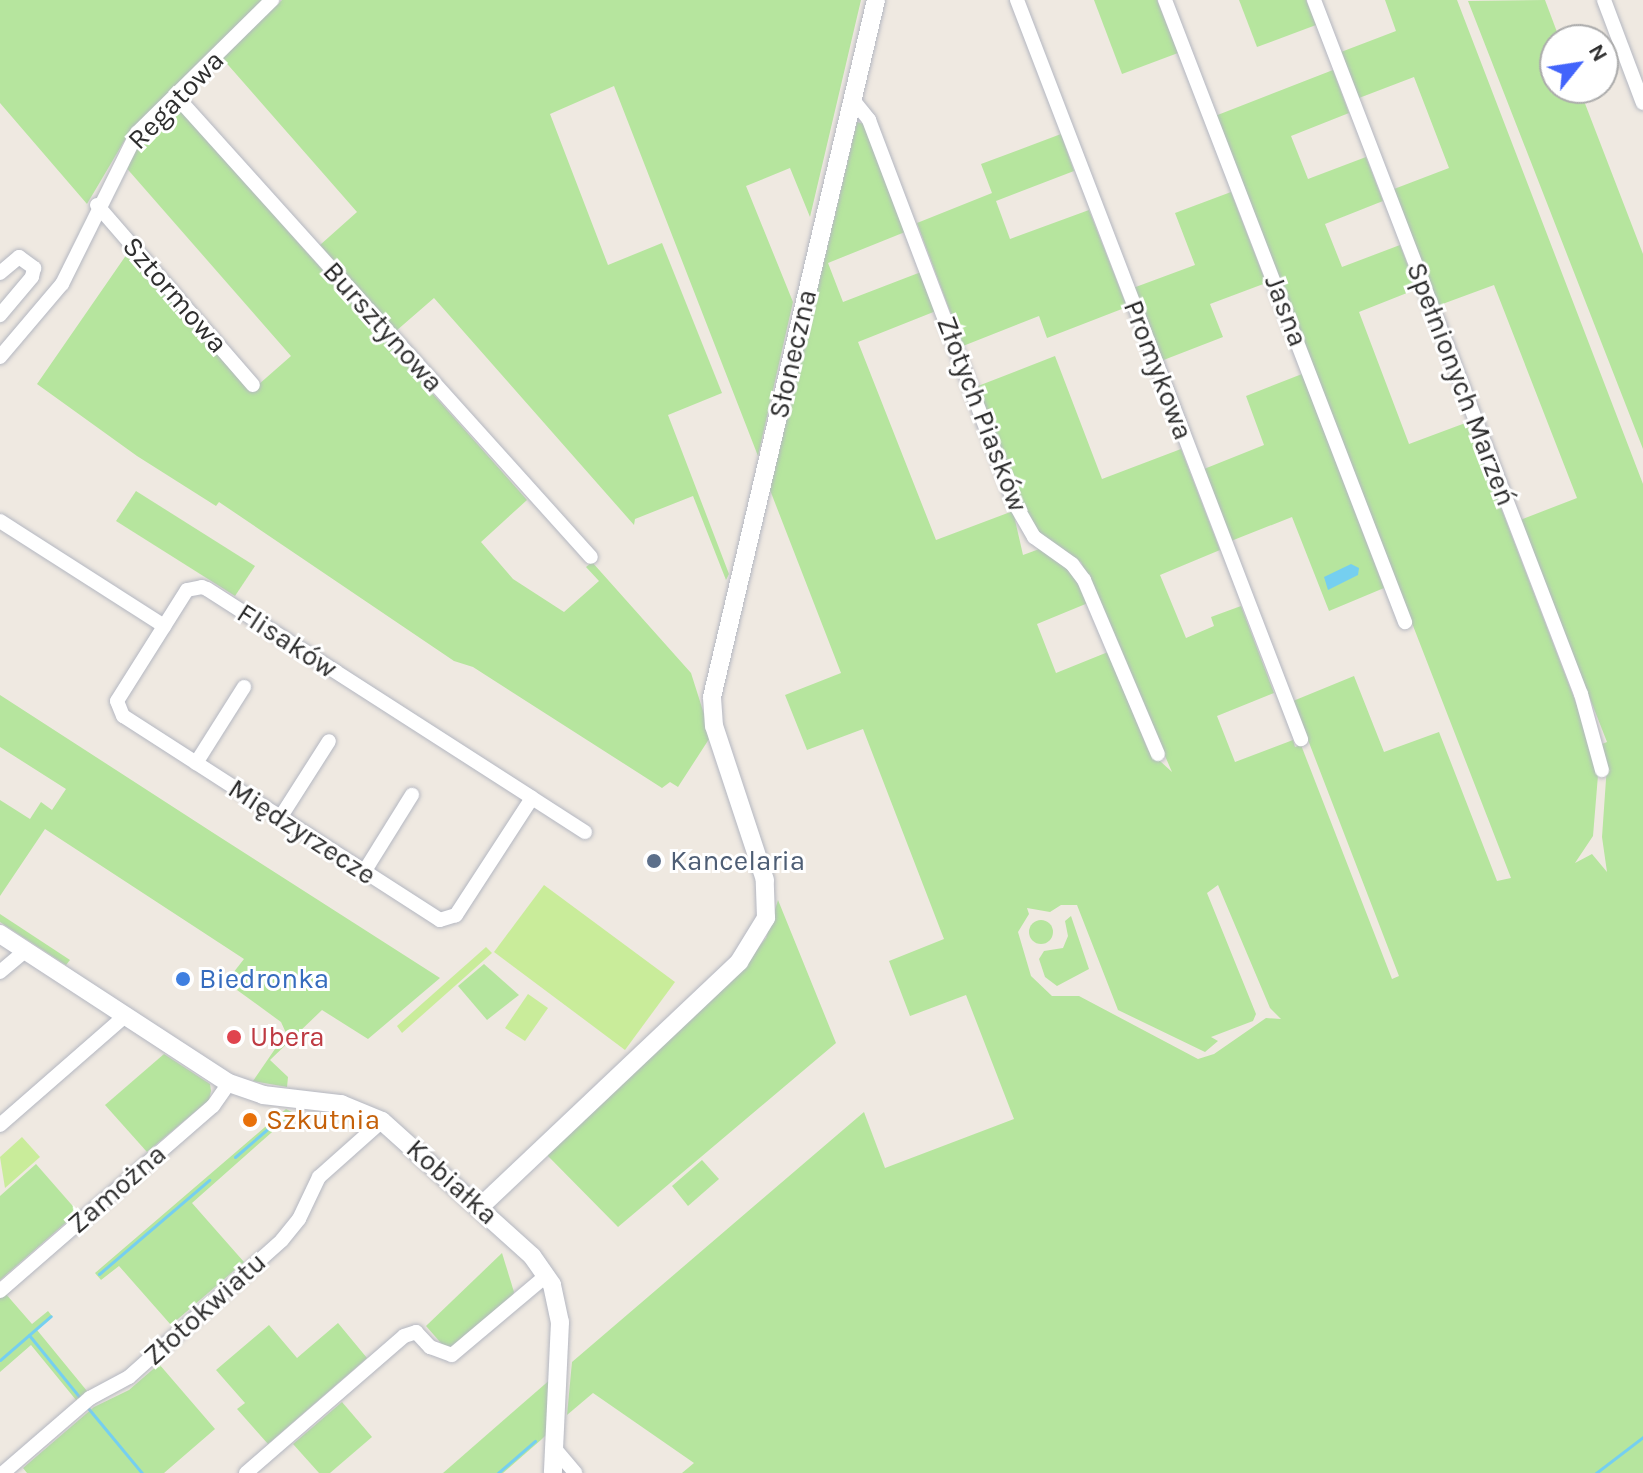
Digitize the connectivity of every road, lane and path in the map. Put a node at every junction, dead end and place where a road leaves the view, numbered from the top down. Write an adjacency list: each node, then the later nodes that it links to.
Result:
1 (272, 0): 7 (street, Regatowa)
2 (876, 0): 8 (street, Słoneczna)
3 (1017, 0): 20 (street, Promykowa)
4 (1165, 0): 17 (street, Jasna)
5 (1314, 0): 24 (street, Spełnionych Marzeń)
6 (1604, 0): 9 (street)
7 (176, 96): 10 (street, Regatowa); 16 (street, Bursztynowa)
8 (853, 100): 22 (street, Złotych Piasków); 37 (street, Słoneczna)
9 (1643, 103)
10 (96, 209): 13 (street, Regatowa); 14 (street, Sztormowa)
11 (0, 273): 12 (street)
12 (0, 315)
13 (0, 357)
14 (253, 385)
15 (0, 521): 18 (street)
16 (591, 557)
17 (1405, 622)
18 (164, 626): 23 (street, Międzyrzecze); 26 (street, Flisaków)
19 (244, 687): 23 (street)
20 (1301, 739)
21 (329, 741): 27 (street)
22 (1158, 754)
23 (196, 763): 27 (street, Międzyrzecze)
24 (1602, 770)
25 (412, 795): 29 (street)
26 (532, 798): 28 (street, Flisaków); 29 (street, Międzyrzecze)
27 (280, 818): 29 (street, Międzyrzecze)
28 (585, 832)
29 (364, 872)
30 (0, 934): 31 (street, Kobiałka)
31 (26, 950): 32 (street); 33 (street, Kobiałka)
32 (0, 972)
33 (125, 1016): 34 (street, Kobiałka); 36 (street)
34 (229, 1083): 35 (street, Kobiałka); 39 (street, Zamożna)
35 (382, 1121): 37 (street, Kobiałka); 41 (street, Złotokwiatu)
36 (0, 1125)
37 (480, 1207): 38 (street, Kobiałka)
38 (547, 1275): 40 (street, Kobiałka); 42 (street)
39 (0, 1291)
40 (556, 1450): 43 (street, Kobiałka); 44 (street)
41 (3, 1473)
42 (246, 1473)
43 (553, 1473)
44 (575, 1473)

